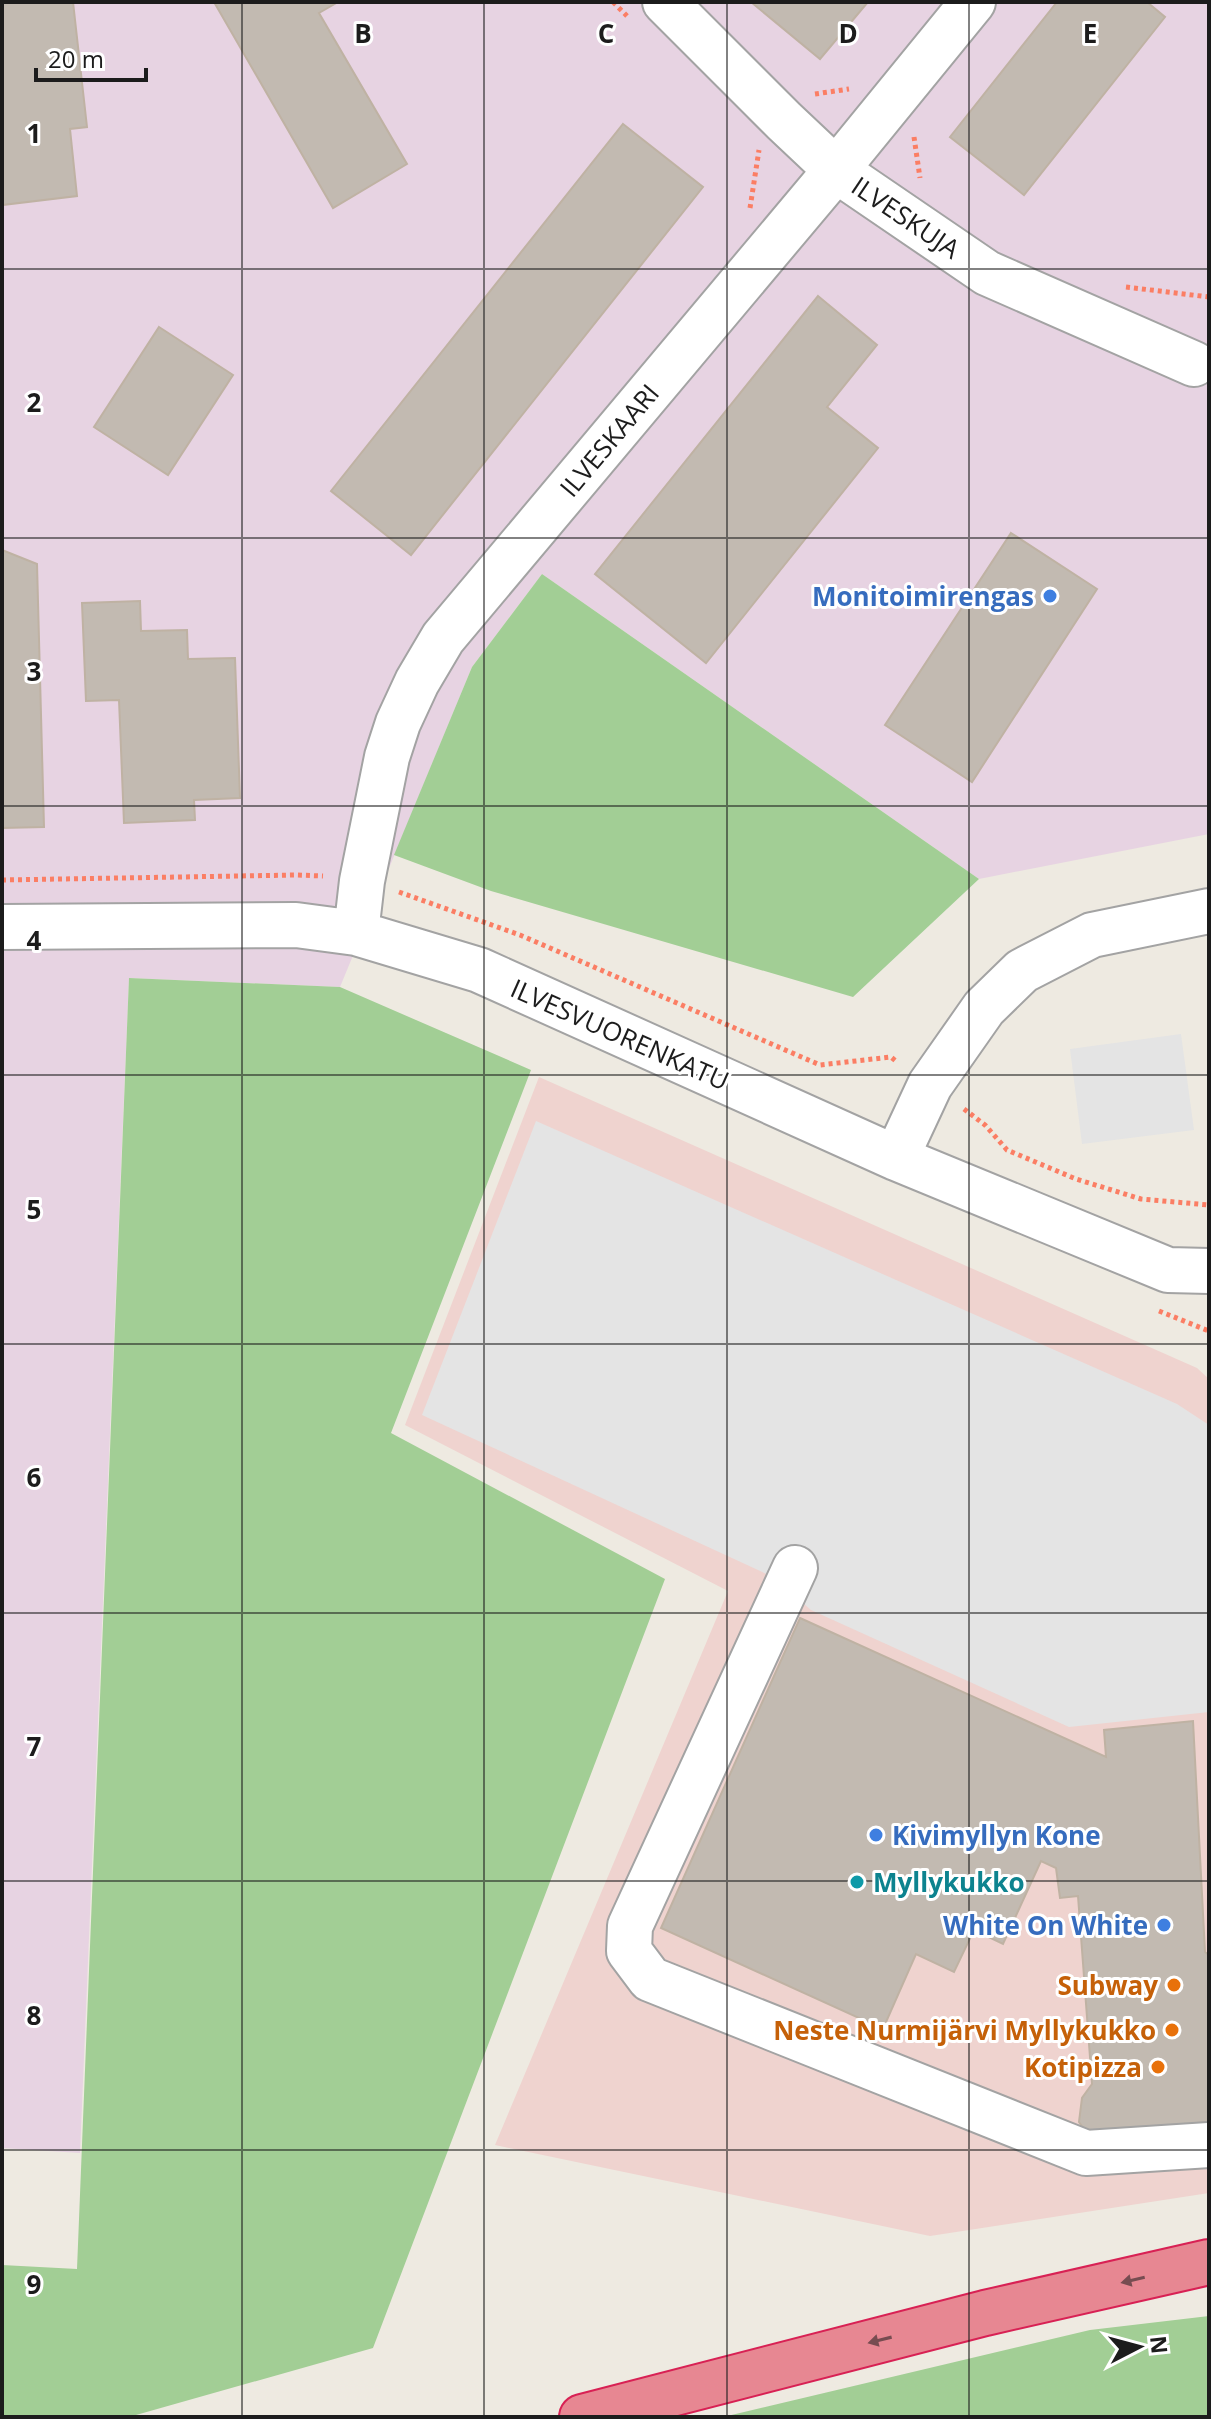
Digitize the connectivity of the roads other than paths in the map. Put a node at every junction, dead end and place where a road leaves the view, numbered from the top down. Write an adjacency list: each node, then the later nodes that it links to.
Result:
1 (973, 2): 3 (street, ILVESKAARI)
2 (651, 14): 3 (street, ILVESKUJA)
3 (836, 170): 4 (street, ILVESKUJA); 7 (street, ILVESKAARI)
4 (1194, 364)
5 (1209, 911): 8 (street)
6 (2, 927): 7 (street, ILVESVUORENKATU)
7 (356, 933): 8 (street, ILVESVUORENKATU)
8 (896, 1158): 9 (street, ILVESVUORENKATU)
9 (1209, 1271)
10 (795, 1568): 11 (street)
11 (1209, 2145)
12 (1209, 2262): 13 (highway, one-way to 13)
13 (582, 2417)

